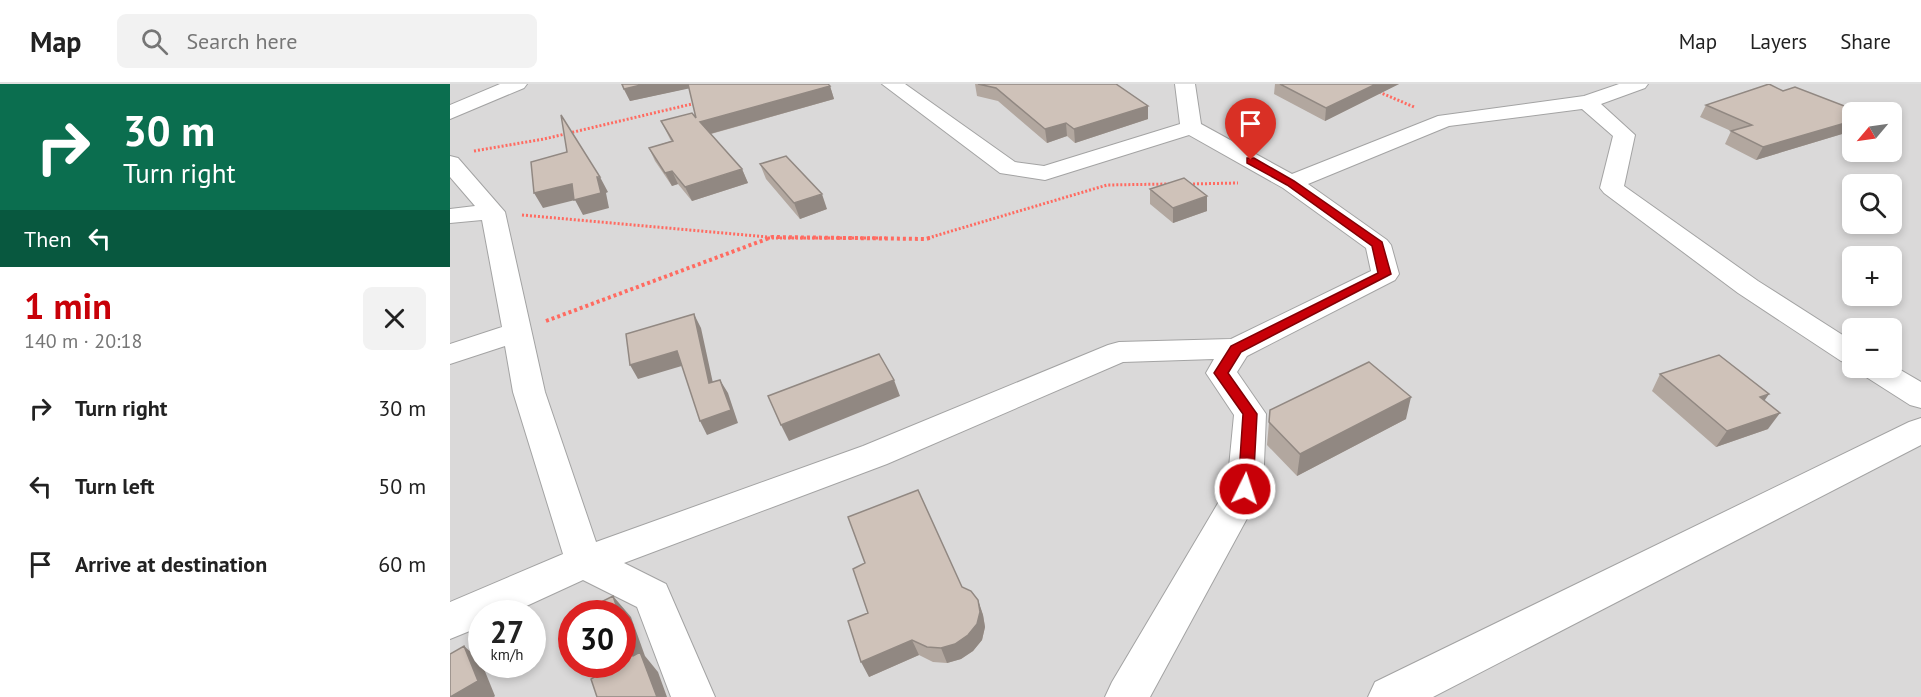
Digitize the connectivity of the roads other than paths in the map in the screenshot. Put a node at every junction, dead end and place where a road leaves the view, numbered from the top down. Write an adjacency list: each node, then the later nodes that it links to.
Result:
1 (517, 84): 6 (street)
2 (892, 84): 7 (street)
3 (1185, 84): 7 (street)
4 (1638, 84): 5 (street)
5 (1587, 102): 9 (street); 13 (street)
6 (450, 113)
7 (1191, 127): 9 (street)
8 (462, 157): 10 (street)
9 (1291, 183): 14 (street)
10 (493, 212): 11 (street); 12 (street)
11 (450, 216)
12 (518, 332): 15 (street); 19 (street)
13 (1842, 348)
14 (1236, 350): 19 (street); 22 (street)
15 (450, 354)
16 (1890, 378): 17 (street)
17 (1921, 397)
18 (1921, 430): 23 (street)
19 (584, 562): 20 (street); 21 (street)
20 (450, 621)
21 (693, 697)
22 (1127, 697)
23 (1390, 697)

